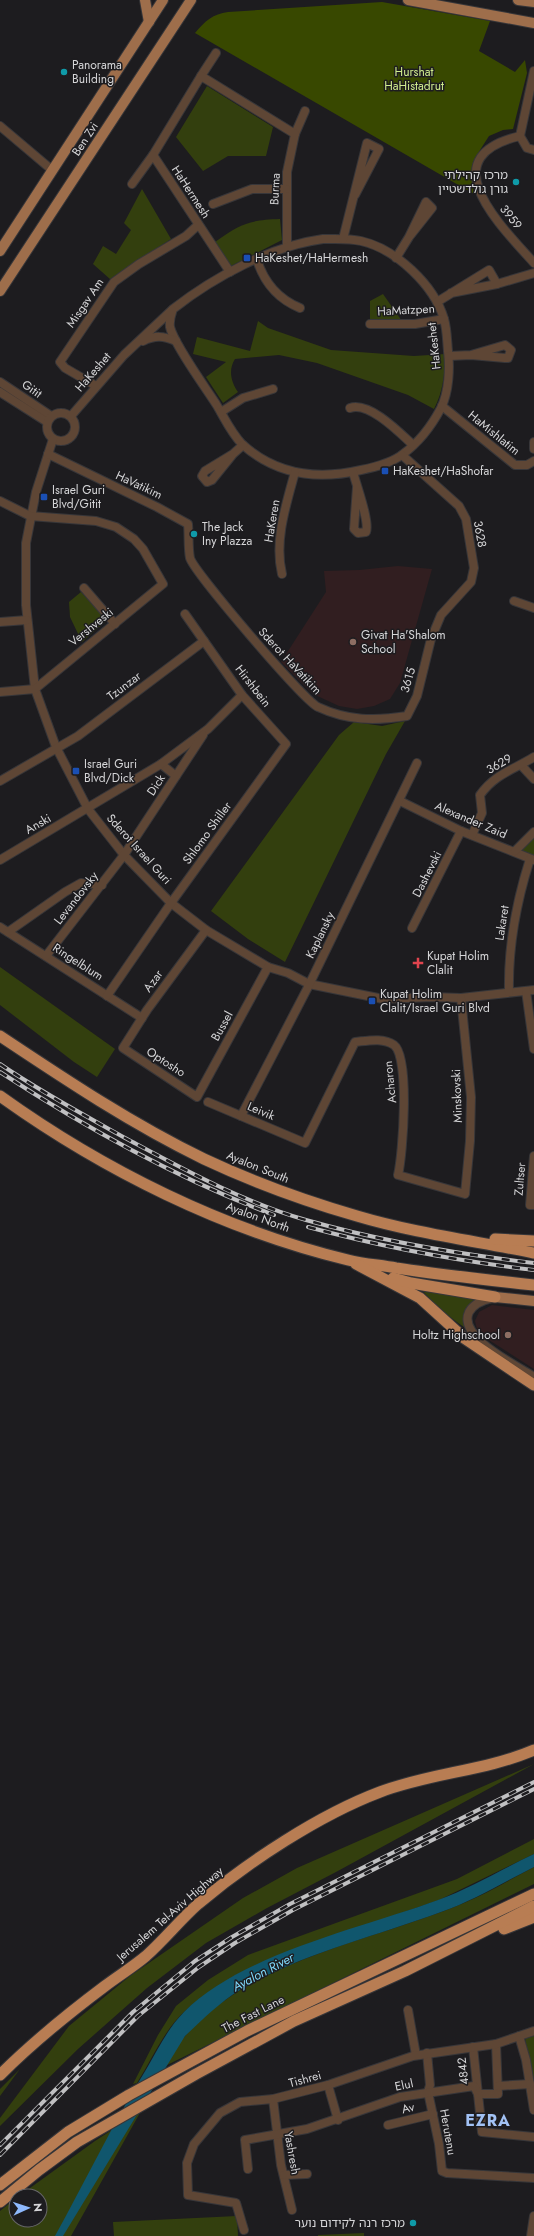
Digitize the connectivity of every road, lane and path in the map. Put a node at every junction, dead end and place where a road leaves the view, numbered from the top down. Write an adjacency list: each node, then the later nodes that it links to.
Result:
1 (145, 0): 7 (main road)
2 (163, 0): 7 (main road, Ben Zvi)
3 (191, 0): 34 (main road, Ben Zvi)
4 (408, 0): 8 (main road)
5 (518, 0): 6 (main road)
6 (534, 2)
7 (149, 22): 18 (main road, Ben Zvi)
8 (534, 23)
9 (216, 53): 11 (street)
10 (534, 71): 15 (street)
11 (201, 76): 14 (street); 17 (street)
12 (305, 111): 14 (street, Burma)
13 (0, 126): 18 (street)
14 (296, 134): 20 (street, Burma)
15 (520, 136): 16 (street); 30 (street, 3959)
16 (534, 150)
17 (153, 155): 19 (street); 23 (street, HaHermesh)
18 (52, 170): 27 (main road, Ben Zvi)
19 (132, 184)
20 (286, 189): 22 (street); 26 (street, Burma)
21 (355, 195): 21 (street); 25 (street)
22 (212, 204)
23 (198, 226): 31 (street, HaHermesh); 46 (street, Misgav Am)
24 (409, 237): 28 (street)
25 (343, 239): 26 (street, HaKeshet); 28 (street, HaKeshet)
26 (287, 247): 29 (street, HaKeshet)
27 (0, 251)
28 (396, 258): 36 (street, HaKeshet)
29 (257, 260): 31 (street, HaKeshet); 37 (street)
30 (534, 263)
31 (230, 272): 38 (street, HaKeshet)
32 (534, 273): 33 (street)
33 (497, 284): 35 (street); 35 (street)
34 (0, 291)
35 (451, 293): 36 (street)
36 (437, 302): 39 (street, HaKeshet)
37 (300, 308)
38 (173, 309): 41 (street, HaKeshet); 42 (street, HaKeshet)
39 (444, 319): 40 (street, HaMatzpen); 44 (street, HaKeshet)
40 (370, 324)
41 (176, 341): 42 (street, HaKeshet); 51 (street, HaKeshet)
42 (135, 346): 46 (street, HaKeshet)
43 (471, 355): 44 (street)
44 (449, 356): 49 (street, HaKeshet)
45 (0, 382): 53 (street, Gitit)
46 (96, 386): 52 (street, HaKeshet)
47 (273, 389): 51 (street)
48 (0, 392): 53 (street, Gitit)
49 (442, 406): 57 (street, HaKeshet); 62 (street, HaMishlatim)
50 (350, 408): 57 (street)
51 (221, 412): 56 (street, HaKeshet)
52 (71, 416): 53 (street); 54 (street)
53 (49, 419): 54 (street)
54 (53, 439): 59 (street, Sderot Israel Guri)
55 (534, 442): 58 (street)
56 (243, 445): 60 (street); 63 (street, HaKeshet)
57 (413, 445): 61 (street, HaKeshet)
58 (534, 449)
59 (48, 454): 67 (street, Sderot Israel Guri); 68 (street, HaVatikim)
60 (233, 454)
61 (402, 455): 64 (street, HaKeshet); 69 (street, 3628)
62 (534, 461)
63 (294, 472): 64 (street, HaKeshet); 70 (street, HaKeren)
64 (353, 472): 65 (street)
65 (357, 487): 65 (street)
66 (0, 501): 67 (street)
67 (30, 516): 75 (street, Sderot Israel Guri); 77 (street, Vershveski)
68 (190, 559): 82 (street, Sderot HaVatikim)
69 (474, 568): 82 (street, 3615)
70 (282, 574)
71 (84, 588): 77 (street)
72 (514, 601): 73 (street)
73 (534, 608)
74 (185, 614): 78 (street, Hirshbein)
75 (27, 620): 76 (street); 79 (street, Sderot Israel Guri)
76 (0, 622)
77 (115, 624): 79 (street, Vershveski)
78 (204, 641): 81 (street, Hirshbein); 85 (street, Tzunzar)
79 (35, 689): 80 (street); 85 (street, Sderot Israel Guri)
80 (0, 692)
81 (242, 695): 83 (street, Dick); 84 (street, Hirshbein)
82 (407, 716)
83 (208, 729): 88 (street, Dick); 90 (street, Dick)
84 (286, 744): 103 (street, Shlomo Shiller)
85 (56, 747): 92 (street, Tzunzar); 94 (street, Sderot Israel Guri)
86 (534, 757): 89 (street, 3629)
87 (417, 763): 93 (street, Kaplansky)
88 (161, 764): 90 (street); 94 (street, Dick)
89 (521, 765): 91 (street); 97 (street, 3629)
90 (176, 776): 99 (street, Dick)
91 (534, 779)
92 (0, 781)
93 (400, 801): 95 (street, Alexander Zaid); 110 (street, Kaplansky)
94 (88, 809): 99 (street, Sderot Israel Guri); 100 (street, Anski)
95 (461, 831): 97 (street, Alexander Zaid); 105 (street, Dashevski)
96 (534, 832): 98 (street)
97 (472, 835): 98 (street, Alexander Zaid)
98 (515, 851): 101 (street, Alexander Zaid)
99 (124, 854): 102 (street, Levandovsky); 103 (street, Sderot Israel Guri)
100 (0, 860)
101 (532, 860): 112 (street, Lakaret)
102 (102, 885): 107 (street); 108 (street, Levandovsky)
103 (171, 903): 106 (street, Sderot Israel Guri); 113 (street, Shlomo Shiller)
104 (0, 927): 107 (street, Ringelblum)
105 (412, 928)
106 (206, 930): 109 (street, Sderot Israel Guri); 115 (street, Azar)
107 (8, 932): 108 (street, Ringelblum)
108 (46, 956): 113 (street, Ringelblum)
109 (268, 967): 110 (street, Sderot Israel Guri); 120 (street, Bussel)
110 (309, 984): 114 (street, Sderot Israel Guri); 124 (street, Kaplansky)
111 (530, 990): 112 (street, Sderot Israel Guri); 118 (street)
112 (509, 992): 114 (street, Sderot Israel Guri)
113 (107, 996): 115 (street, Ringelblum)
114 (462, 998): 127 (street, Minskovski)
115 (142, 1018): 117 (street, Azar)
116 (0, 1036): 129 (highway, Ayalon South)
117 (123, 1048): 120 (street, Optosho)
118 (534, 1049)
119 (0, 1096): 123 (highway, Ayalon North)
120 (197, 1097)
121 (0, 1099): 123 (highway)
122 (208, 1102): 124 (street, Leivik)
123 (24, 1113): 132 (highway, Ayalon North)
124 (241, 1116): 125 (street, Leivik)
125 (305, 1143): 127 (street, Acharon)
126 (534, 1156): 128 (street, Zultser)
127 (398, 1175)
128 (532, 1205)
129 (462, 1238): 130 (highway); 131 (highway, Ayalon South)
130 (534, 1240)
131 (534, 1253)
132 (348, 1260): 133 (highway, Ayalon North); 134 (highway); 137 (highway)
133 (534, 1286)
134 (495, 1297): 135 (main road); 136 (street)
135 (534, 1301)
136 (534, 1377)
137 (534, 1385)
138 (534, 1750): 150 (highway, Jerusalem Tel-Aviv Highway)
139 (534, 1894): 167 (highway, The Fast Lane)
140 (534, 1906): 142 (highway)
141 (534, 1917): 142 (highway)
142 (442, 1953): 168 (highway)
143 (408, 2010): 149 (street)
144 (534, 2031): 145 (street, Tishrei)
145 (519, 2036): 146 (street, Tishrei); 151 (street)
146 (496, 2044): 147 (street, Tishrei); 153 (street)
147 (473, 2047): 148 (street, Tishrei); 155 (street, 4842)
148 (426, 2053): 149 (street, Tishrei); 154 (street, Herutenu)
149 (416, 2055): 152 (street, Tishrei)
150 (0, 2075)
151 (530, 2084): 153 (street); 157 (street)
152 (328, 2085): 156 (street, Tishrei); 159 (street)
153 (498, 2086): 155 (street, 4842)
154 (428, 2092): 155 (street, Elul); 158 (street, Herutenu); 159 (street, Elul)
155 (478, 2094): 162 (street)
156 (273, 2099): 161 (street, Yashresh); 171 (street, Tishrei)
157 (534, 2110)
158 (433, 2114): 160 (street, Av); 166 (street, Herutenu)
159 (338, 2120): 161 (street, Elul)
160 (388, 2125)
161 (276, 2135): 163 (street, Elul); 165 (street, Yashresh)
162 (534, 2137)
163 (248, 2169)
164 (307, 2174): 165 (street)
165 (284, 2176): 169 (street, Yashresh)
166 (534, 2178)
167 (0, 2185)
168 (0, 2202)
169 (292, 2210)
170 (534, 2216): 172 (street)
171 (244, 2230)
172 (532, 2236)

